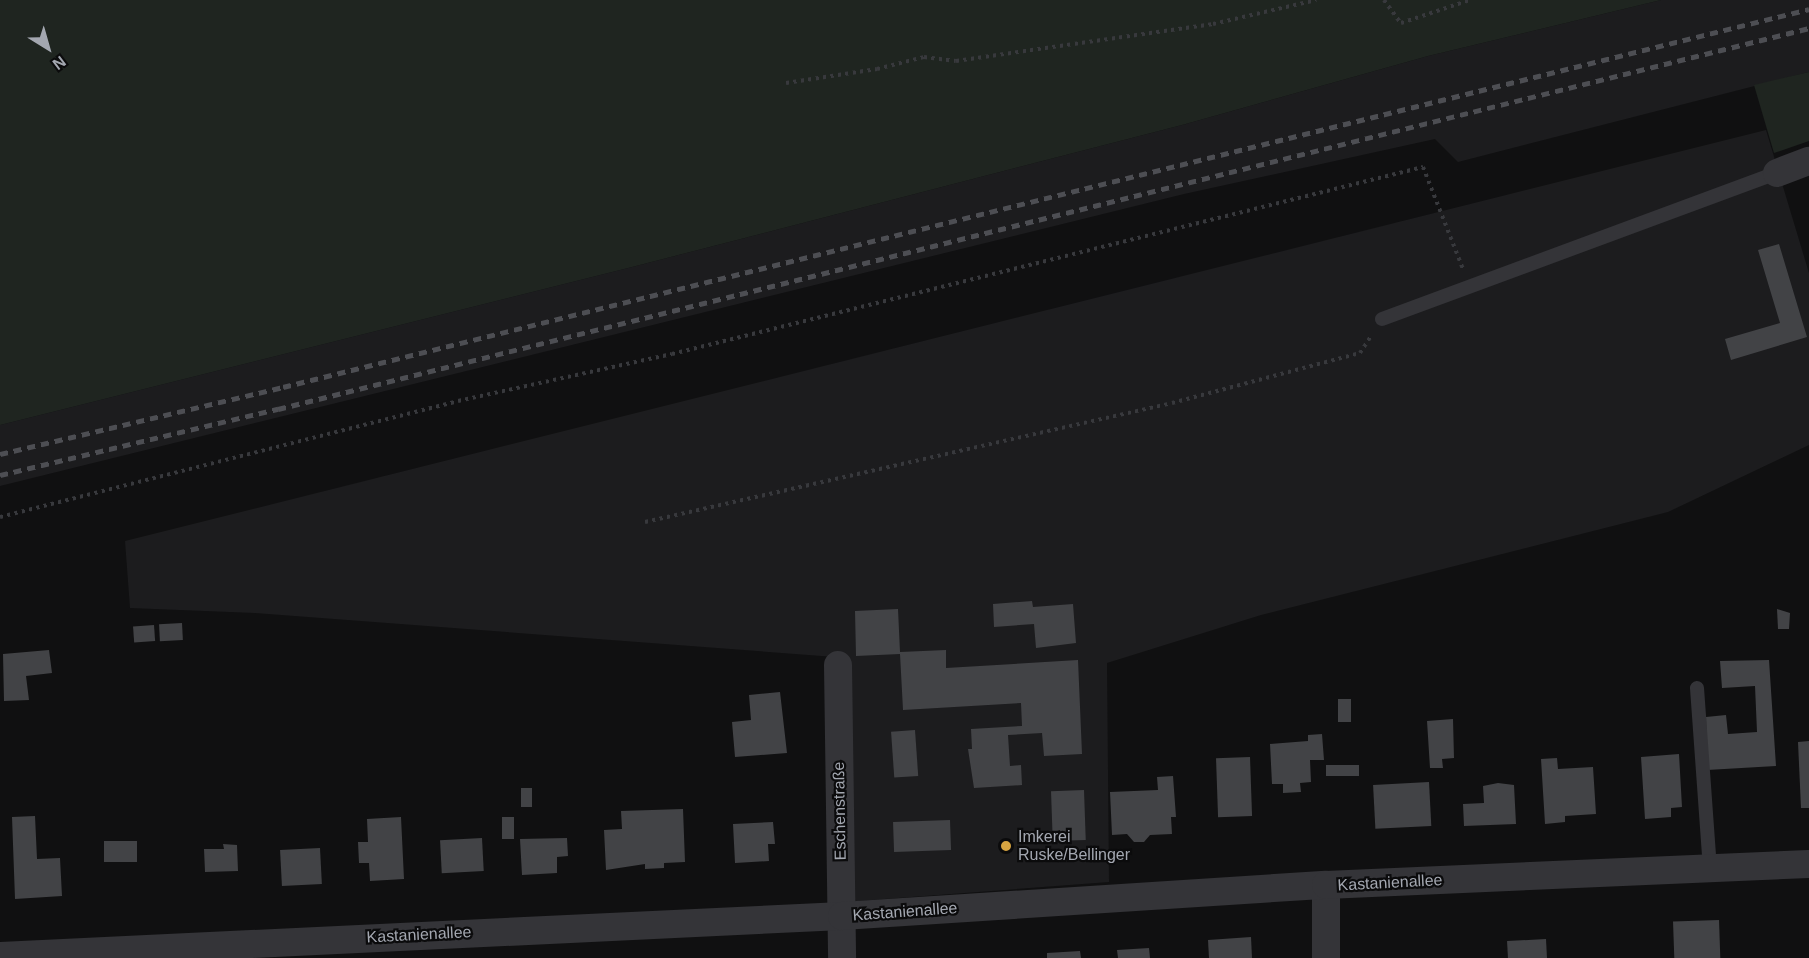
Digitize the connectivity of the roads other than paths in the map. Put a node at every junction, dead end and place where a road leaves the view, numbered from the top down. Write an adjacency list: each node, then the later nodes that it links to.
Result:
1 (1809, 161): 2 (street)
2 (1777, 173): 3 (lane)
3 (1382, 319)
4 (838, 665): 9 (street, Eschenstraße)
5 (1697, 688): 7 (lane)
6 (1809, 864): 7 (street, Kastanienallee)
7 (1710, 868): 8 (street, Kastanienallee)
8 (1326, 885): 9 (street, Kastanienallee); 13 (street)
9 (842, 916): 10 (street, Kastanienallee); 12 (street, Eschenstraße)
10 (333, 948): 11 (street, Kastanienallee)
11 (0, 956)
12 (842, 958)
13 (1326, 958)

